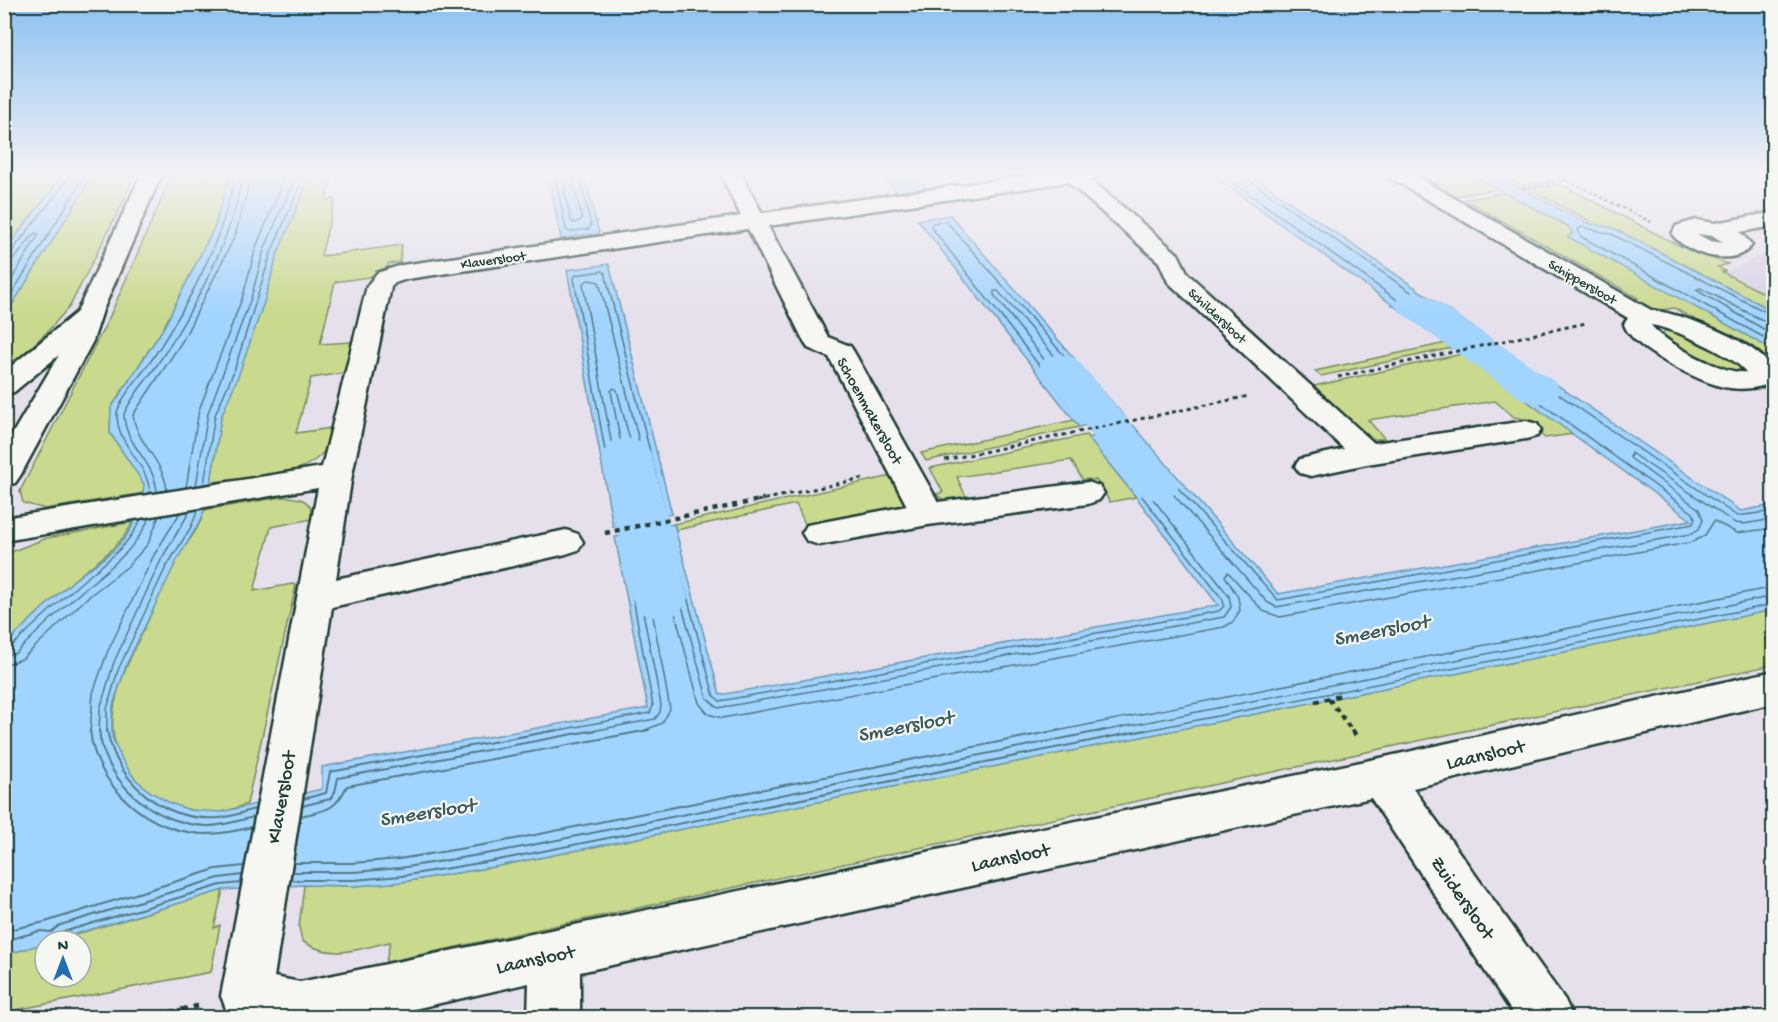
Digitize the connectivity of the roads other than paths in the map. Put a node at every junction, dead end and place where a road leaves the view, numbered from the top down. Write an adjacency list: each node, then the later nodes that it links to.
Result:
1 (130, 221): 8 (street)
2 (762, 221): 6 (street, Klaversloot)
3 (1129, 221): 12 (street, Schildersloot)
4 (1475, 221): 9 (street, Schippersloot)
5 (1764, 221): 7 (street)
6 (753, 222): 14 (street, Klaversloot); 17 (street, Schoenmakersloot)
7 (1686, 238)
8 (90, 310): 10 (street); 15 (street)
9 (1641, 320)
10 (4, 386)
11 (1526, 430): 12 (street)
12 (1367, 454): 13 (street)
13 (1311, 466)
14 (336, 475): 18 (street); 21 (street, Klaversloot)
15 (4, 476)
16 (1088, 493): 17 (street)
17 (928, 514): 19 (street)
18 (4, 530)
19 (819, 533)
20 (566, 542): 21 (street)
21 (316, 597): 25 (street, Klaversloot)
22 (1773, 687): 23 (street, Laansloot)
23 (1380, 777): 24 (street, Laansloot); 27 (street, Zuidersloot)
24 (555, 954): 25 (street, Laansloot); 26 (street)
25 (246, 996)
26 (554, 1017)
27 (1547, 1017)

